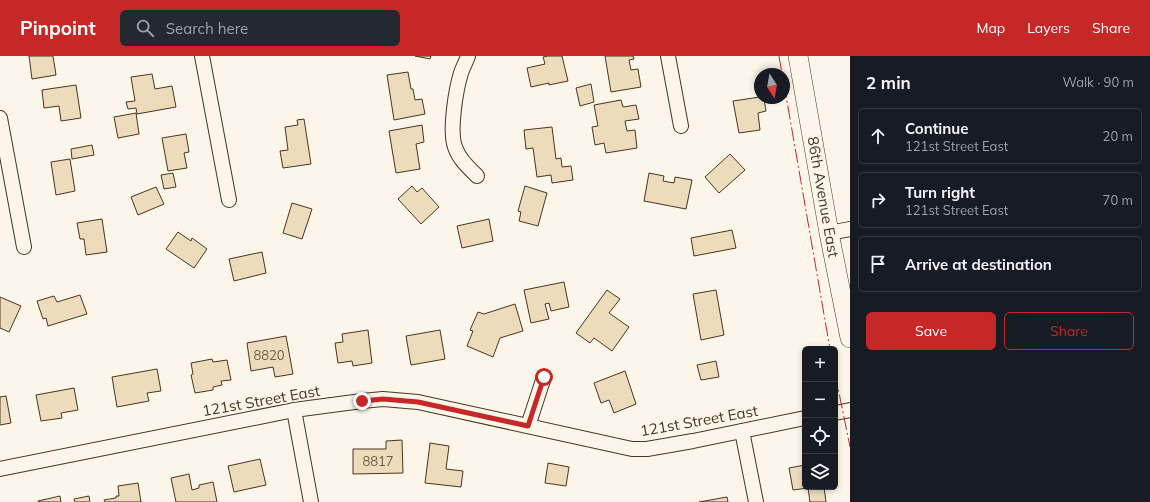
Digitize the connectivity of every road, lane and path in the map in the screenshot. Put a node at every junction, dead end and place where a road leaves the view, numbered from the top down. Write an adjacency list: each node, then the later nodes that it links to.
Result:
1 (202, 56): 8 (street)
2 (468, 56): 7 (street)
3 (668, 56): 6 (street)
4 (798, 56): 10 (street, 86th Avenue East)
5 (0, 118): 11 (street)
6 (681, 126)
7 (476, 176)
8 (229, 200)
9 (850, 229): 10 (street)
10 (829, 233): 12 (street, 86th Avenue East)
11 (24, 247)
12 (850, 338)
13 (544, 377): 18 (street)
14 (294, 410): 18 (street, 121st Street East); 20 (street, 121st Street East); 21 (street)
15 (850, 410): 16 (street)
16 (838, 412)
17 (802, 419): 19 (street, 121st Street East)
18 (528, 426): 19 (street, 121st Street East)
19 (742, 430): 22 (street)
20 (0, 469)
21 (311, 502)
22 (756, 502)

